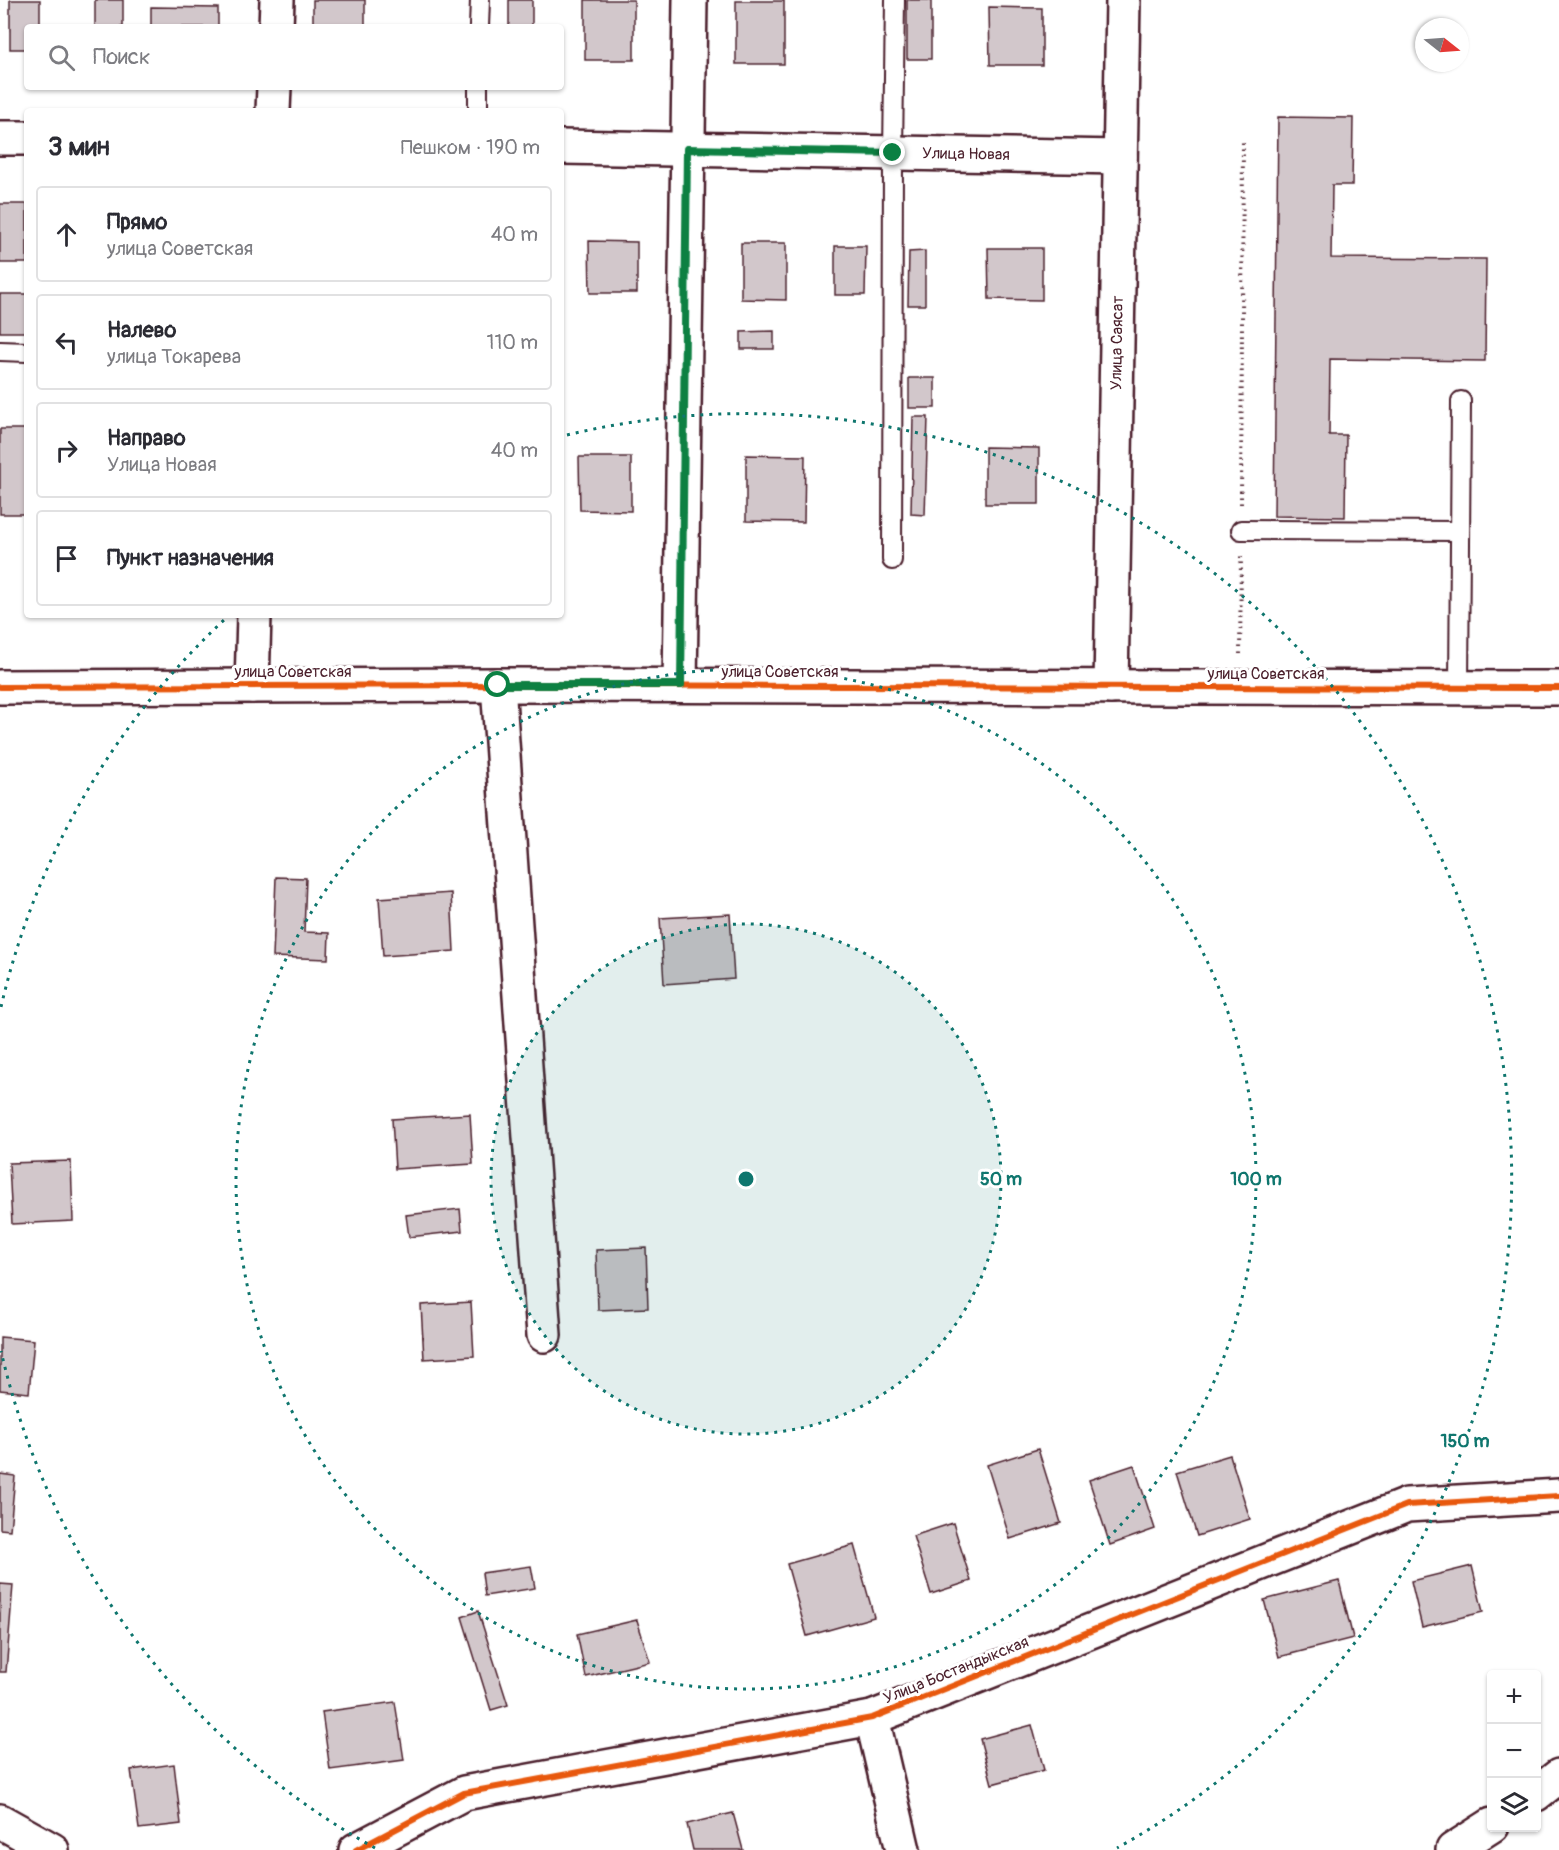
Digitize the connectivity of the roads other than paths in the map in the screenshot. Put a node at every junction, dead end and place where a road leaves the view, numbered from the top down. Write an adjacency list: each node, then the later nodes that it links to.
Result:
1 (278, 0): 6 (street)
2 (480, 0): 7 (lane)
3 (690, 0): 15 (street)
4 (895, 0): 16 (lane)
5 (1122, 0): 17 (street, Улица Саясат)
6 (276, 24)
7 (479, 24)
8 (274, 90): 10 (street)
9 (478, 90): 11 (lane)
10 (273, 108)
11 (478, 108)
12 (0, 138): 13 (street)
13 (24, 138)
14 (564, 147): 15 (street, Улица Новая)
15 (687, 149): 16 (street, Улица Новая); 26 (street)
16 (893, 153): 17 (street, Улица Новая); 23 (lane)
17 (1119, 157): 29 (street, Улица Саясат)
18 (0, 351): 19 (lane)
19 (24, 352)
20 (1461, 400): 22 (lane)
21 (1241, 530): 22 (lane)
22 (1460, 531): 30 (lane)
23 (892, 560)
24 (254, 618): 27 (street)
25 (498, 685): 26 (street, улица Советская); 27 (street, улица Советская); 32 (street)
26 (681, 685): 29 (street, улица Советская)
27 (252, 686): 28 (street, улица Советская)
28 (0, 687)
29 (1111, 687): 30 (street, улица Советская)
30 (1459, 688): 31 (street, улица Советская)
31 (1559, 688)
32 (544, 1335)
33 (1559, 1496): 34 (street, Улица Бостандыкская)
34 (872, 1718): 40 (street, Улица Бостандыкская); 41 (street)
35 (1559, 1776): 36 (street)
36 (1541, 1790)
37 (0, 1821): 39 (street)
38 (1487, 1828): 42 (street)
39 (52, 1850)
40 (356, 1850)
41 (903, 1850)
42 (1453, 1850)

